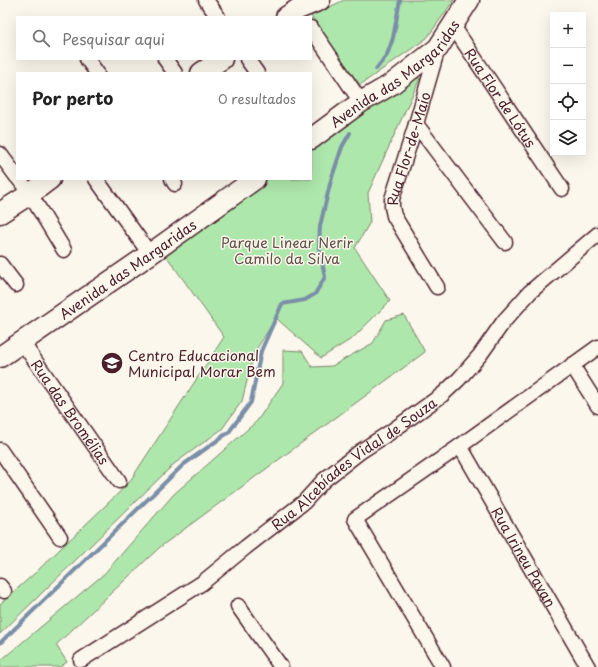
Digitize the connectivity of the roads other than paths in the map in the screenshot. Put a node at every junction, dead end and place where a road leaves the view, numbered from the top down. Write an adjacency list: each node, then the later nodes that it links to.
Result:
1 (206, 0): 5 (street)
2 (320, 0): 4 (street)
3 (469, 0): 6 (street, Avenida das Margaridas)
4 (294, 11)
5 (217, 16)
6 (453, 26): 8 (street, Avenida das Margaridas); 26 (street, Rua Flor de Lótus)
7 (312, 29): 17 (street)
8 (438, 48): 17 (street, Avenida das Margaridas); 18 (street, Rua Flor-de-Maio)
9 (88, 60): 13 (street)
10 (166, 60): 14 (street)
11 (220, 60): 15 (street)
12 (249, 60): 16 (street)
13 (96, 72)
14 (174, 72)
15 (202, 72)
16 (256, 72)
17 (361, 102): 19 (street, Avenida das Margaridas)
18 (416, 124): 29 (street); 34 (street, Rua Flor-de-Maio)
19 (312, 138)
20 (0, 154): 21 (street)
21 (16, 175)
22 (43, 180): 25 (street)
23 (97, 180): 31 (street)
24 (254, 180): 31 (street, Avenida das Margaridas)
25 (22, 183): 27 (street); 30 (street)
26 (562, 189)
27 (0, 213)
28 (598, 234): 45 (street, Rua Alcebíades Vidal de Souza)
29 (505, 242)
30 (64, 250)
31 (150, 254): 35 (street, Avenida das Margaridas)
32 (0, 264): 33 (street)
33 (16, 285)
34 (437, 286)
35 (22, 342): 37 (street, Avenida das Margaridas); 42 (street, Rua das Bromélias)
36 (598, 347): 38 (street)
37 (0, 357)
38 (572, 365): 39 (street); 40 (street)
39 (598, 406)
40 (460, 446): 47 (street); 48 (street, Rua Irineu Pavan)
41 (0, 450): 43 (street)
42 (119, 480)
43 (60, 537)
44 (238, 606): 46 (street)
45 (81, 660)
46 (281, 667)
47 (443, 667)
48 (588, 667)

